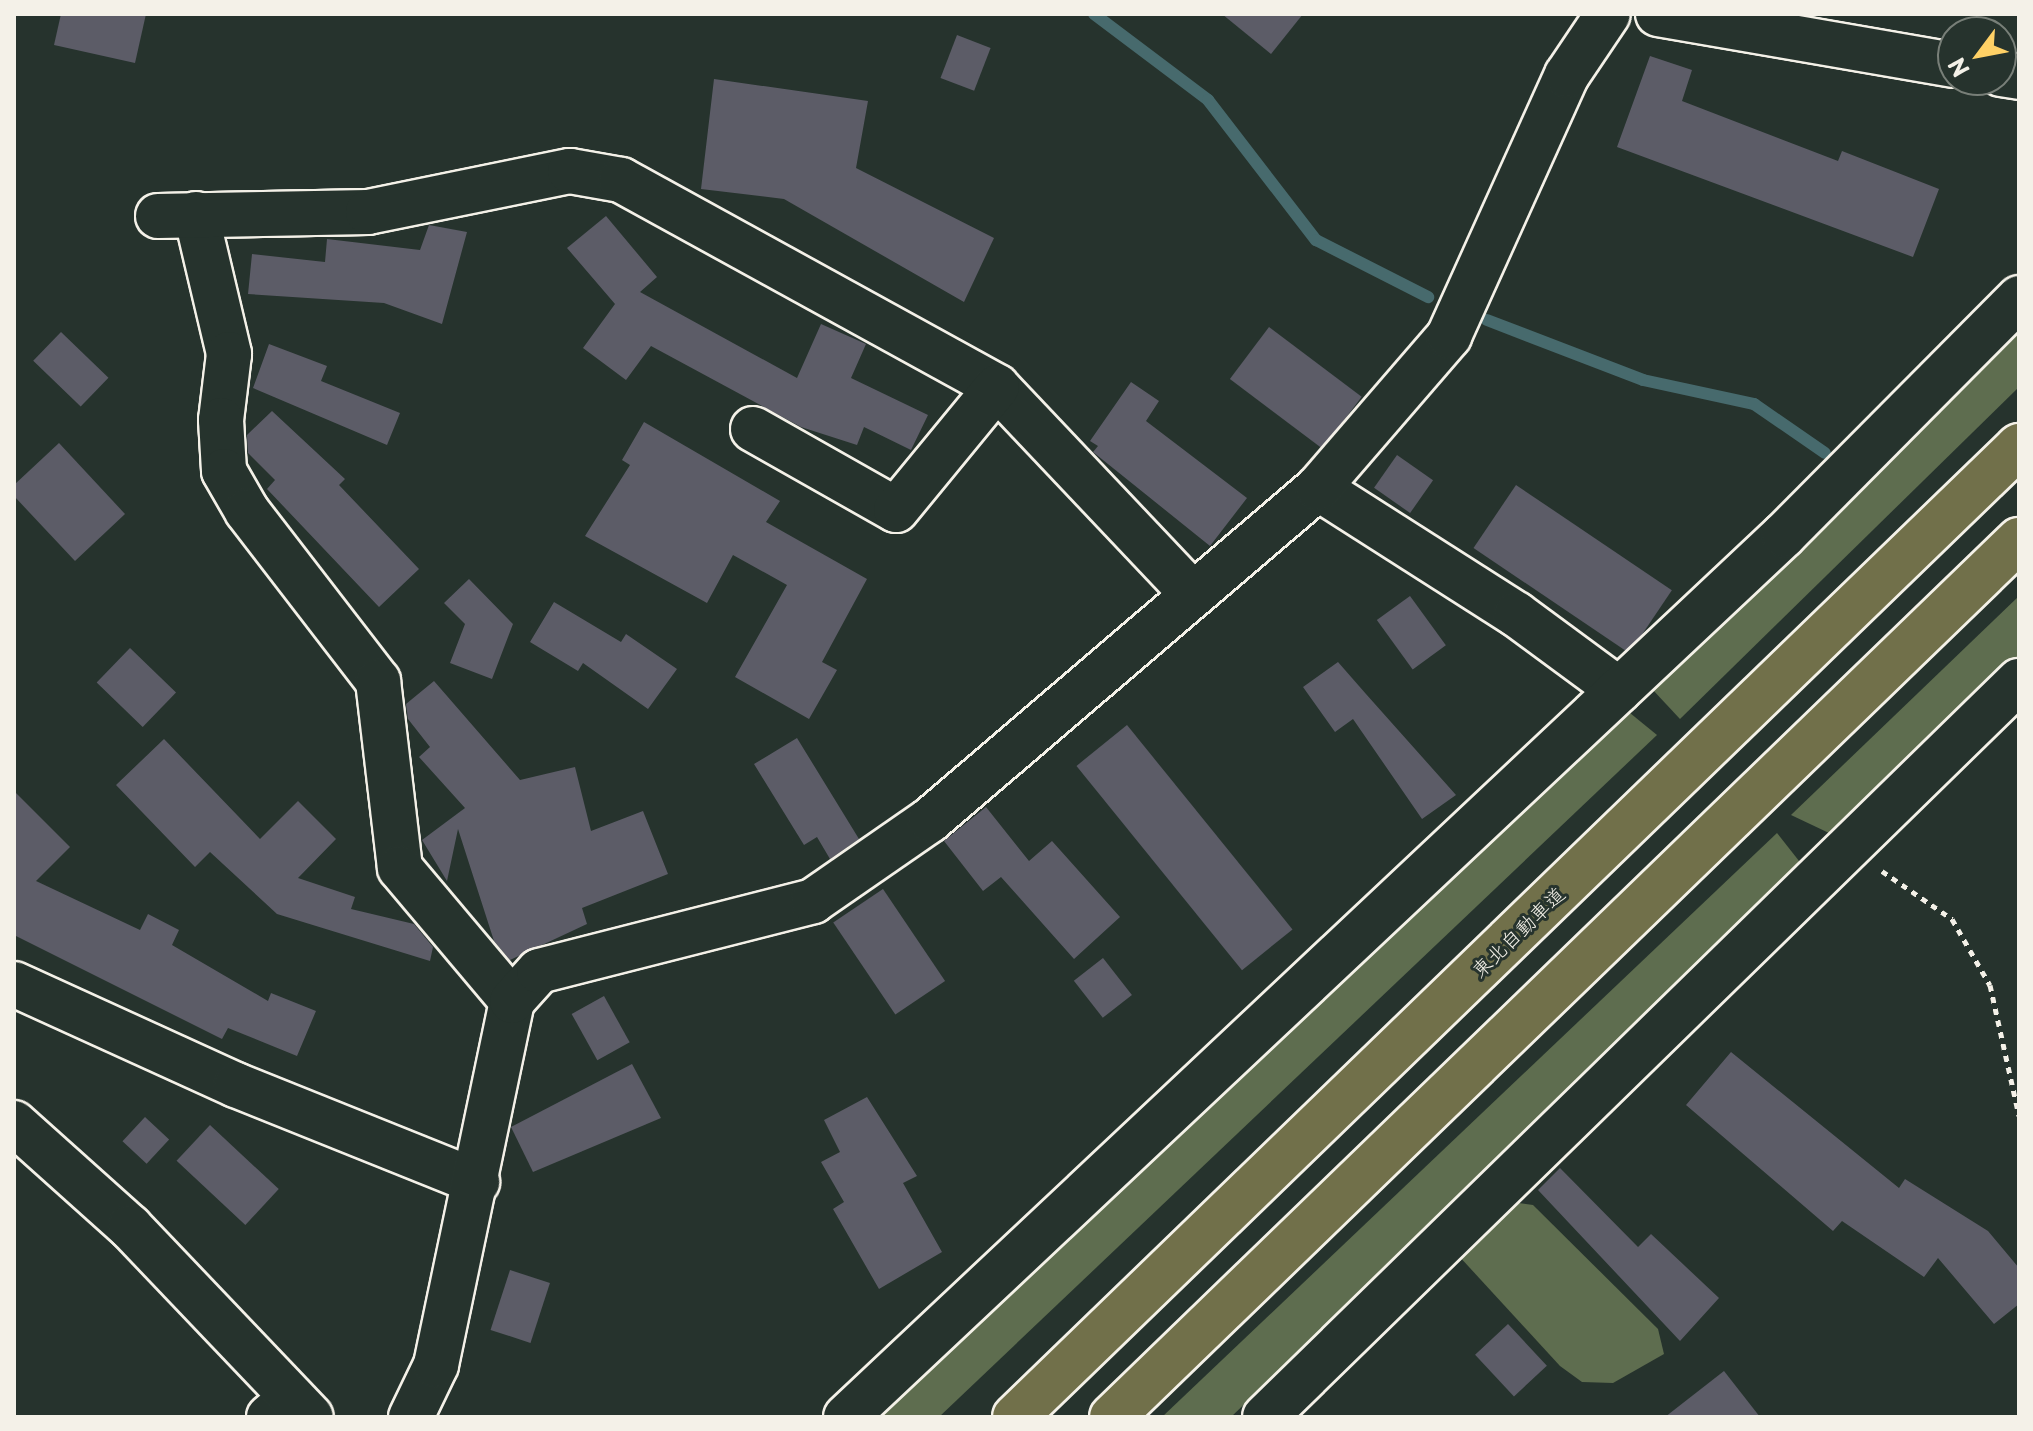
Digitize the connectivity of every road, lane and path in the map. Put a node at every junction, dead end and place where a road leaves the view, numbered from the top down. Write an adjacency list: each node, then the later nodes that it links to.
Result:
1 (1608, 14): 8 (street)
2 (1658, 14): 3 (street)
3 (1937, 62)
4 (2019, 298): 12 (street)
5 (997, 387): 6 (street); 10 (street); 15 (street)
6 (753, 429)
7 (2019, 446): 22 (highway, 東北自動車道)
8 (1318, 488): 10 (street); 12 (street)
9 (2019, 540): 23 (highway)
10 (1192, 593): 15 (street)
11 (2019, 681): 13 (street)
12 (1619, 690): 21 (street)
13 (1848, 848): 16 (path); 24 (street)
14 (14, 984): 18 (street)
15 (512, 1001): 18 (street)
16 (2019, 1116)
17 (14, 1123): 19 (street)
18 (477, 1182): 20 (street)
19 (291, 1411)
20 (411, 1417)
21 (846, 1417)
22 (1015, 1417)
23 (1112, 1417)
24 (1265, 1417)

